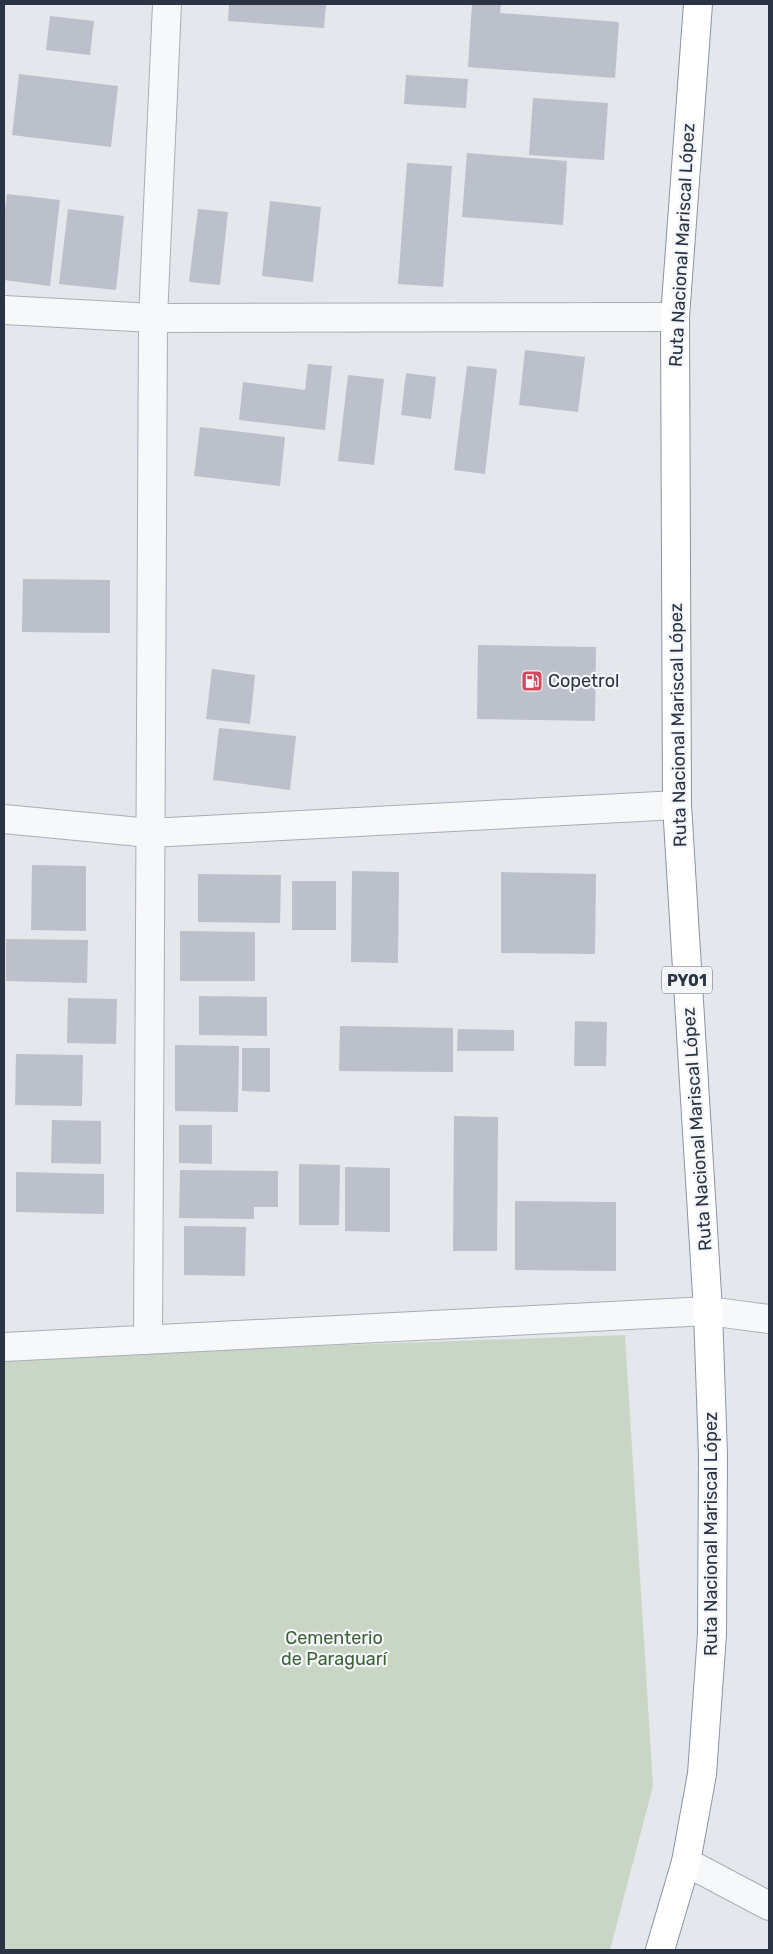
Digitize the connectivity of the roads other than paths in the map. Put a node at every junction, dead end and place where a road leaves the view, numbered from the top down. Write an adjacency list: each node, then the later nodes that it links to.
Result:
1 (167, 4): 5 (street)
2 (698, 4): 4 (highway, Ruta Nacional Mariscal López / PY01)
3 (4, 310): 5 (street)
4 (674, 317): 5 (street); 6 (highway, Ruta Nacional Mariscal López / PY01)
5 (152, 318): 8 (street)
6 (677, 805): 8 (street); 9 (highway, Ruta Nacional Mariscal López / PY01)
7 (4, 819): 8 (street)
8 (150, 833): 11 (street)
9 (708, 1311): 10 (street); 11 (street); 13 (highway, Ruta Nacional Mariscal López / PY01)
10 (769, 1319)
11 (148, 1340): 12 (street)
12 (4, 1347)
13 (686, 1862): 14 (street); 15 (highway, Ruta Nacional Mariscal López / PY01)
14 (769, 1906)
15 (660, 1950)

